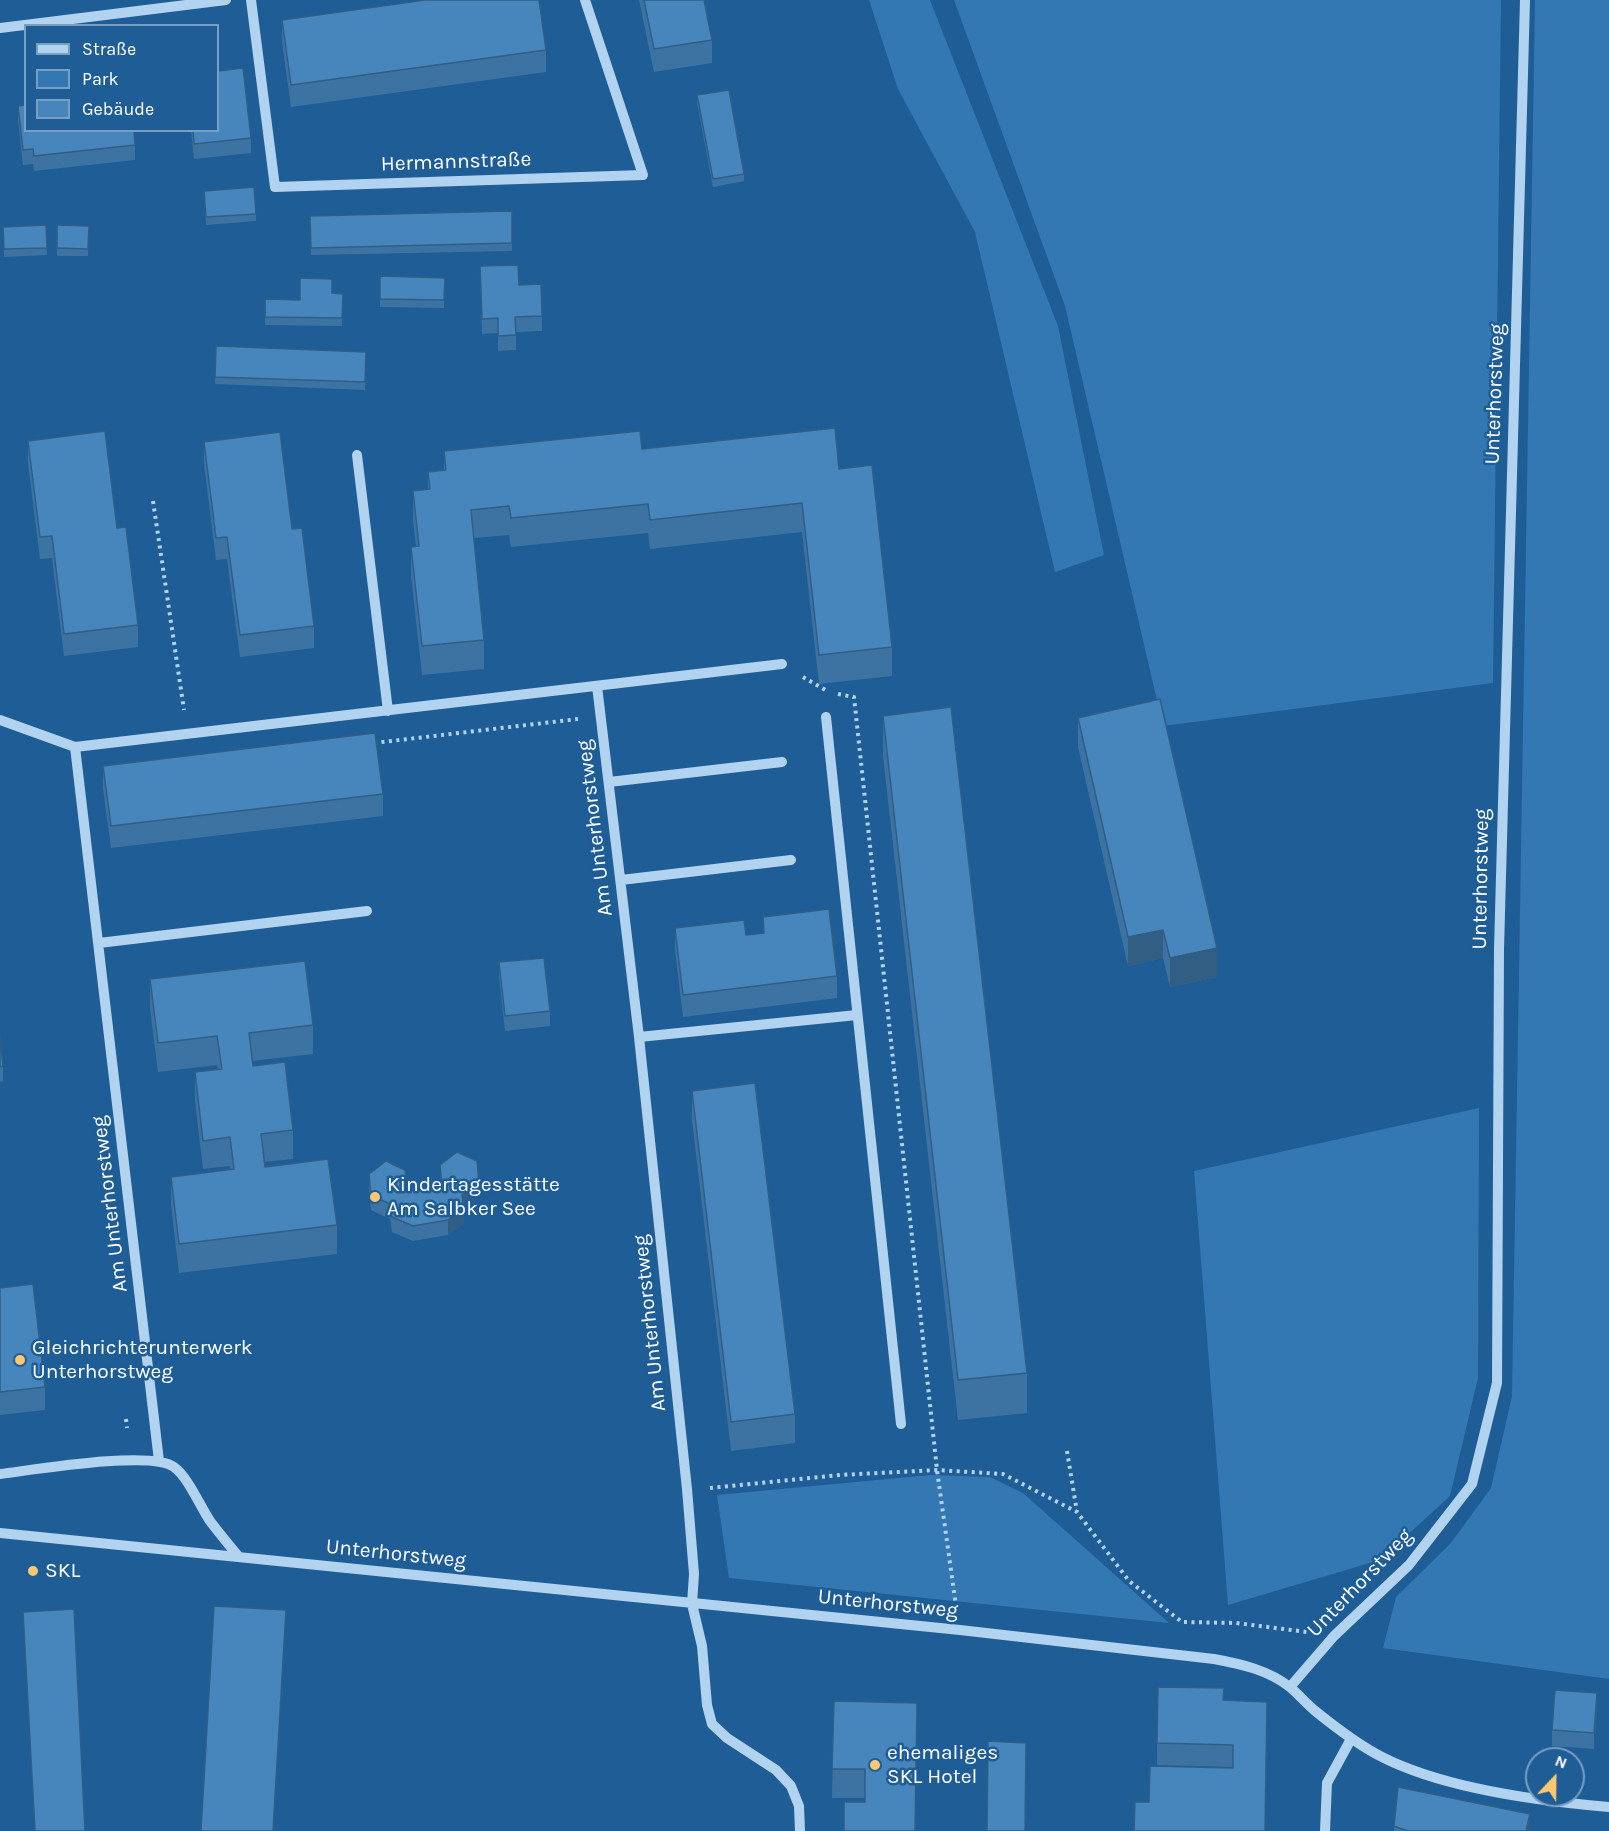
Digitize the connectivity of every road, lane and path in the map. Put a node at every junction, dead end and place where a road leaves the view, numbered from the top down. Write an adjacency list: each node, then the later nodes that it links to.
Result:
1 (226, 0): 5 (street)
2 (251, 0): 3 (street, Hermannstraße)
3 (585, 0)
4 (1525, 0): 40 (street, Unterhorstweg)
5 (32, 24)
6 (24, 25): 7 (street)
7 (0, 28)
8 (357, 455): 12 (street)
9 (153, 501): 16 (path)
10 (782, 664): 11 (street); 32 (path)
11 (597, 686): 12 (street); 13 (street, Am Unterhorstweg)
12 (388, 711): 16 (street)
13 (601, 717): 17 (path); 20 (street, Am Unterhorstweg)
14 (826, 717): 25 (street)
15 (0, 720): 18 (street)
16 (188, 734): 18 (street)
17 (364, 744)
18 (75, 747): 24 (street, Am Unterhorstweg)
19 (782, 762): 20 (street)
20 (609, 782): 22 (street, Am Unterhorstweg)
21 (791, 860): 22 (street)
22 (621, 880): 26 (street, Am Unterhorstweg)
23 (367, 910): 24 (street)
24 (99, 943): 31 (street, Am Unterhorstweg)
25 (858, 1016): 26 (street); 28 (street)
26 (639, 1037): 34 (street, Am Unterhorstweg)
27 (126, 1419): 29 (path)
28 (902, 1424)
29 (127, 1428)
30 (1067, 1451): 35 (path)
31 (159, 1461): 33 (street); 37 (street)
32 (937, 1470): 34 (path); 35 (path); 39 (path)
33 (0, 1474)
34 (687, 1489): 38 (street, Am Unterhorstweg)
35 (1077, 1512): 40 (path)
36 (0, 1533): 37 (street, Unterhorstweg)
37 (239, 1557): 38 (street, Unterhorstweg)
38 (692, 1604): 39 (street, Unterhorstweg); 44 (street)
39 (960, 1630): 41 (street, Unterhorstweg)
40 (1334, 1636): 41 (street, Unterhorstweg)
41 (1290, 1687): 42 (street, Unterhorstweg)
42 (1352, 1738): 43 (street, Unterhorstweg); 45 (street)
43 (1609, 1807)
44 (800, 1831)
45 (1325, 1831)

